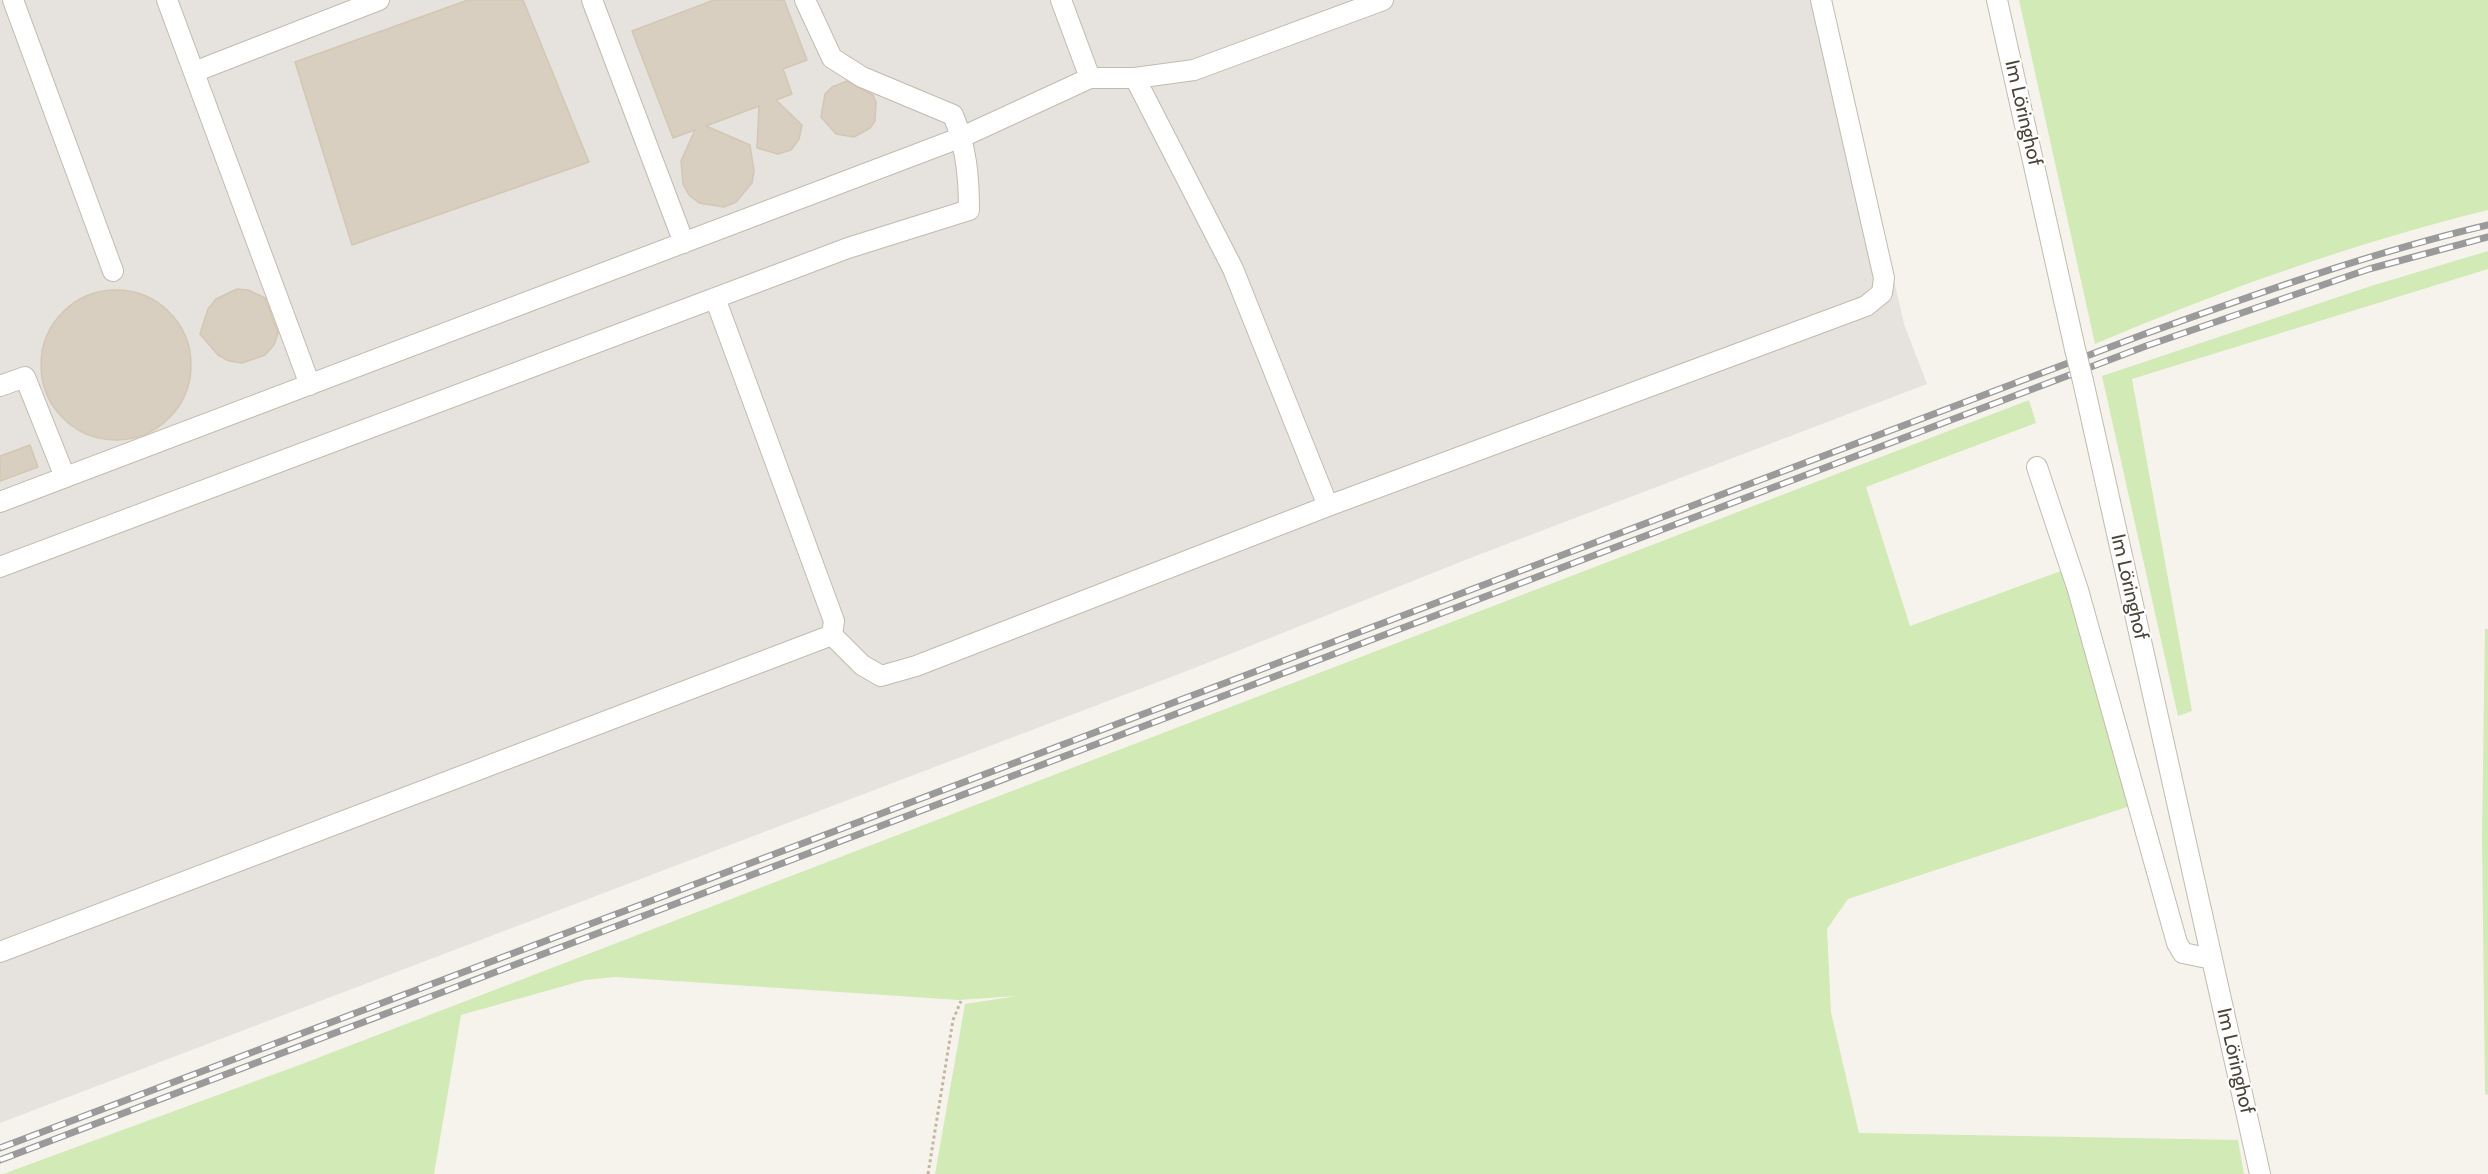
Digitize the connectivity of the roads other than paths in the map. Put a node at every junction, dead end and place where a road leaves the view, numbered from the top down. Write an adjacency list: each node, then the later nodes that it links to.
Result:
1 (13, 0): 15 (street)
2 (167, 0): 10 (street)
3 (379, 0): 10 (street)
4 (592, 0): 14 (street)
5 (805, 0): 13 (street)
6 (1061, 0): 11 (street)
7 (1383, 0): 12 (street)
8 (1821, 0): 22 (street)
9 (1997, 0): 26 (street, Im Löringhof, bridge)
10 (194, 72): 18 (street)
11 (1090, 78): 12 (street); 13 (street)
12 (1135, 78): 22 (street)
13 (962, 136): 14 (street); 16 (street)
14 (684, 243): 18 (street)
15 (113, 271)
16 (715, 298): 23 (street); 24 (street)
17 (0, 386): 20 (street)
18 (310, 386): 20 (street)
19 (2037, 467): 26 (street)
20 (65, 477): 21 (street)
21 (0, 502)
22 (1328, 506): 24 (street)
23 (0, 567)
24 (832, 635): 25 (street)
25 (0, 952)
26 (2212, 959): 27 (street, Im Löringhof)
27 (2260, 1174)

